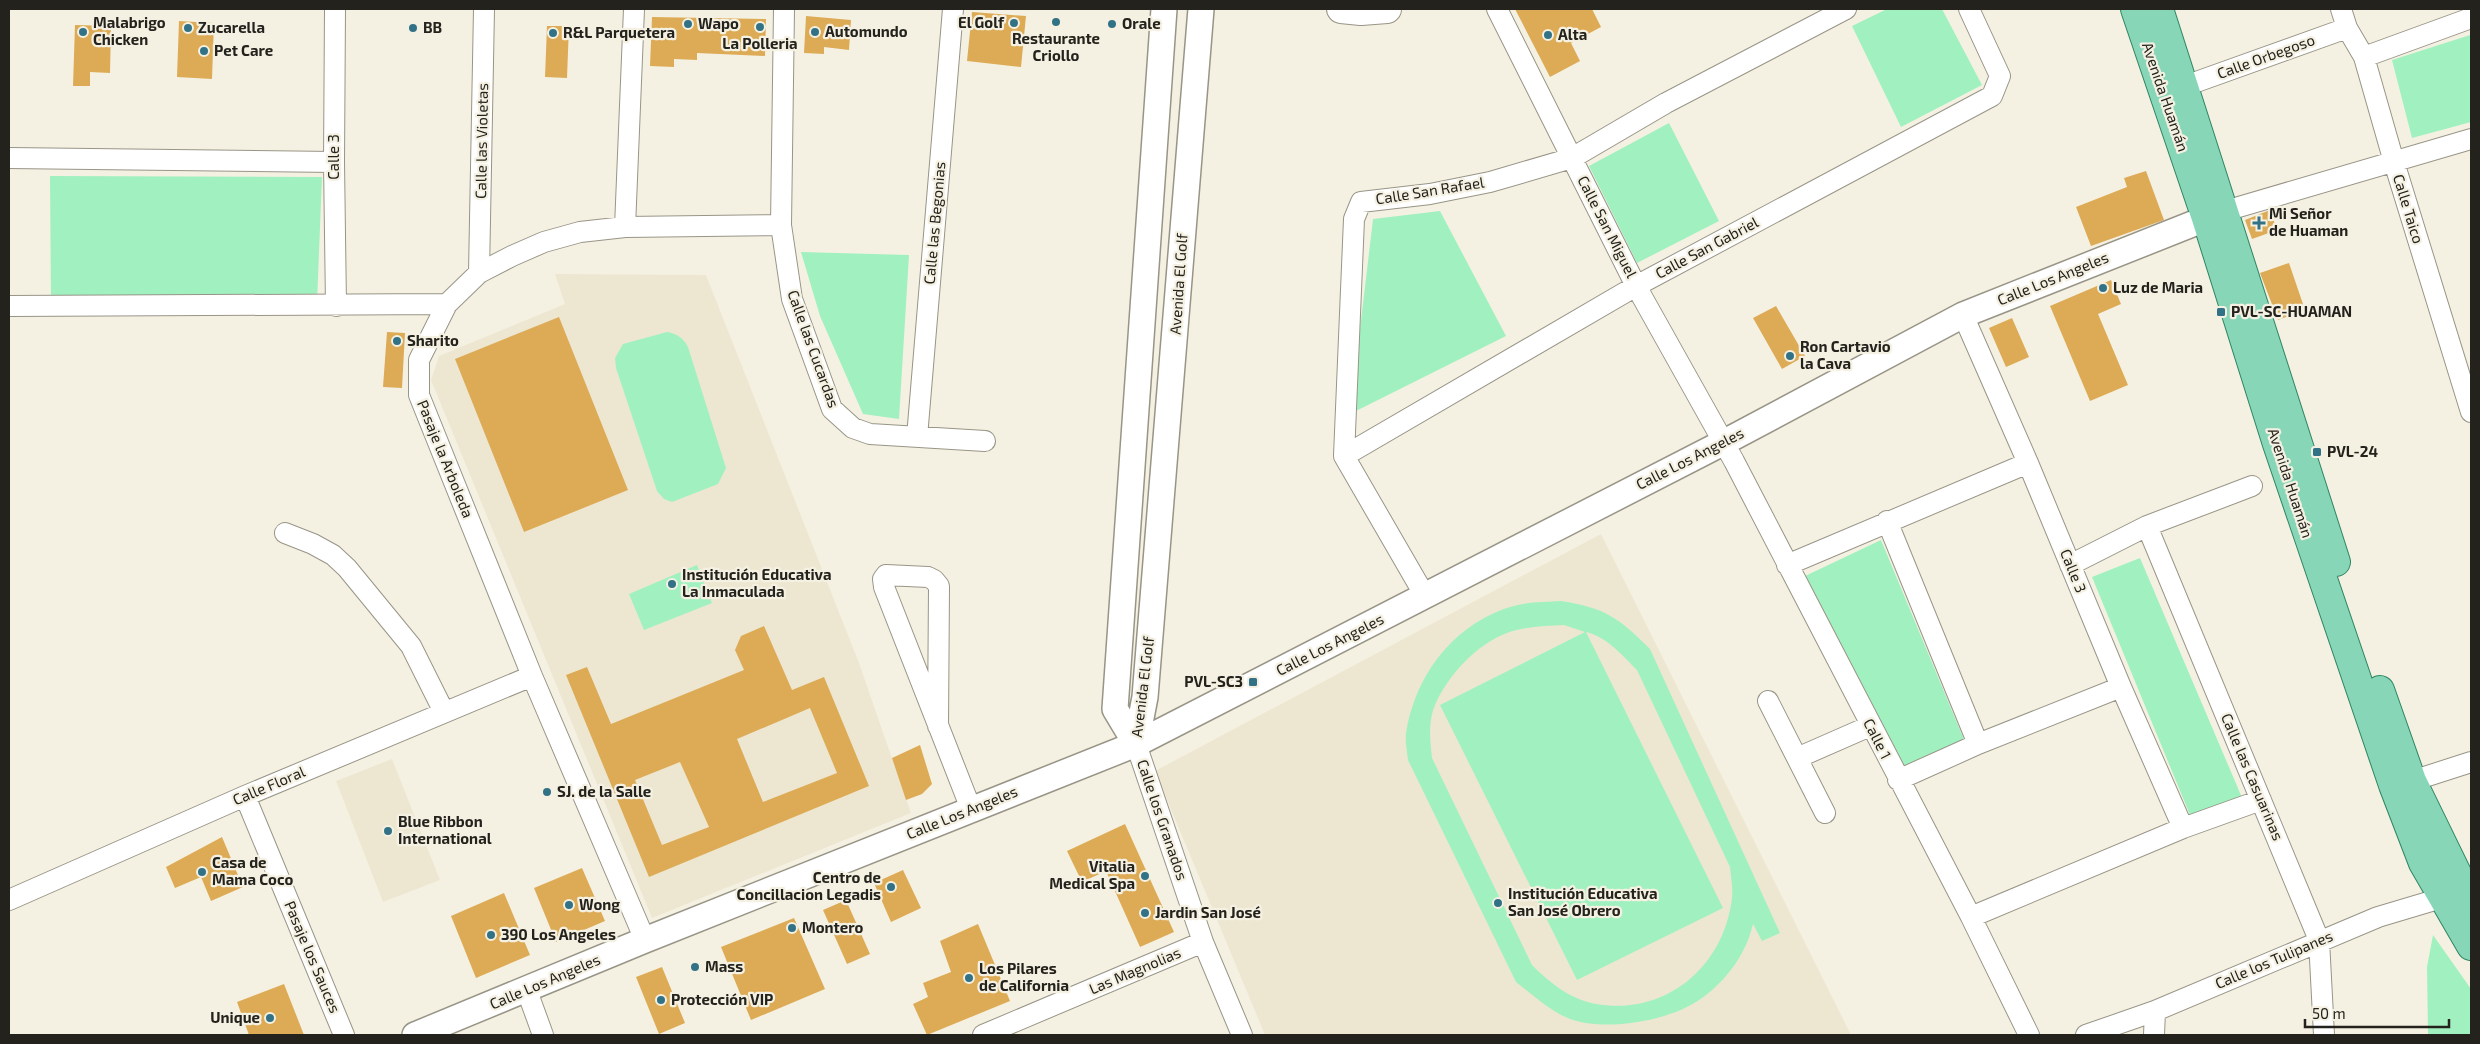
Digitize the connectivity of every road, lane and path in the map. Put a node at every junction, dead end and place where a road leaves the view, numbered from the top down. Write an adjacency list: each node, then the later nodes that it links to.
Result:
1 (336, 9): 23 (street, Calle 3)
2 (484, 9): 28 (street, Calle las Violetas)
3 (634, 9): 27 (street)
4 (784, 9): 26 (street, Calle las Cucardas)
5 (953, 9): 35 (street, Calle las Begonias)
6 (1164, 9): 38 (street, Avenida El Golf)
7 (1201, 9): 39 (street, Avenida El Golf)
8 (1341, 9): 9 (main road)
9 (1387, 9)
10 (1497, 9): 22 (street, Calle San Miguel)
11 (1846, 9): 22 (street, Calle San Rafael)
12 (1969, 9): 29 (street, Calle San Gabriel)
13 (2135, 9): 25 (main road, Avenida Huamán)
14 (2159, 9): 19 (main road, Avenida Huamán)
15 (2341, 9): 17 (street, Calle Taico)
16 (2471, 18): 18 (street)
17 (2347, 28): 18 (street, Calle Taico); 19 (street, Calle Orbegoso)
18 (2364, 57): 24 (street, Calle Taico)
19 (2185, 86): 25 (main road, Avenida Huamán)
20 (2471, 139): 24 (street)
21 (9, 158): 23 (street)
22 (1572, 158): 29 (street, Calle San Miguel); 40 (street, Calle San Rafael)
23 (334, 162): 32 (street, Calle 3)
24 (2394, 162): 25 (street); 34 (street, Calle Taico)
25 (2216, 215): 33 (street, Calle Los Angeles); 60 (main road, Avenida Huamán); 66 (main road, Avenida Huamán)
26 (781, 225): 27 (street, Pasaje la Arboleda); 35 (street, Calle las Cucardas)
27 (625, 227): 28 (street, Pasaje la Arboleda)
28 (479, 273): 30 (street, Pasaje la Arboleda)
29 (1636, 286): 37 (street, Calle San Miguel); 40 (street, Calle San Gabriel)
30 (447, 304): 32 (street); 49 (street, Pasaje la Arboleda)
31 (9, 306): 32 (street)
32 (336, 306)
33 (1962, 315): 37 (street, Calle Los Angeles); 41 (street, Calle 3)
34 (2471, 412)
35 (917, 437): 36 (street, Calle las Cucardas)
36 (985, 441)
37 (1723, 443): 46 (street, Calle 1); 48 (street, Calle Los Angeles)
38 (1132, 448): 39 (street); 55 (street, Avenida El Golf)
39 (1167, 448): 55 (street, Avenida El Golf)
40 (1344, 456): 48 (street)
41 (2028, 463): 43 (street); 47 (street, Calle 3)
42 (2252, 486): 44 (street)
43 (1887, 522): 46 (street); 56 (street)
44 (2147, 526): 47 (street); 62 (street, Calle las Casuarinas)
45 (285, 533): 52 (street)
46 (1787, 565): 54 (street, Calle 1)
47 (2070, 565): 50 (street, Calle 3)
48 (1425, 596): 55 (street, Calle Los Angeles)
49 (532, 676): 52 (street, Calle Floral); 69 (street, Pasaje la Arboleda)
50 (2120, 687): 56 (street); 65 (street, Calle 3)
51 (1768, 701): 57 (street)
52 (444, 712): 61 (street, Calle Floral)
53 (938, 726): 53 (street); 63 (street)
54 (1870, 726): 57 (street); 59 (street, Calle 1)
55 (1136, 744): 63 (street, Calle Los Angeles); 71 (street, Calle los Granados)
56 (1978, 744): 59 (street)
57 (1797, 758): 64 (street)
58 (2471, 762): 60 (street)
59 (1898, 780): 68 (street, Calle 1)
60 (2412, 781): 66 (main road, Avenida Huamán)
61 (245, 796): 67 (street, Calle Floral); 76 (street, Pasaje los Sauces)
62 (2262, 800): 65 (street); 70 (street, Calle las Casuarinas)
63 (971, 809): 69 (street, Calle Los Angeles)
64 (1825, 813)
65 (2183, 828): 68 (street)
66 (2459, 897): 70 (street, Calle los Tulipanes); 72 (main road, Avenida Huamán)
67 (9, 900)
68 (1971, 917): 81 (street, Calle 1)
69 (645, 940): 73 (street, Calle Los Angeles)
70 (2319, 940): 74 (street, Calle los Tulipanes); 84 (street, Calle las Casuarinas)
71 (1203, 942): 75 (street, Las Magnolias); 80 (street, Calle los Granados)
72 (2471, 946)
73 (526, 991): 77 (street, Calle Los Angeles); 78 (street)
74 (2155, 1011): 82 (street, Calle los Tulipanes); 83 (street)
75 (1020, 1028): 79 (street, Las Magnolias)
76 (344, 1035)
77 (415, 1035)
78 (543, 1035)
79 (983, 1035)
80 (1242, 1035)
81 (2029, 1035)
82 (2086, 1035)
83 (2154, 1035)
84 (2324, 1035)

